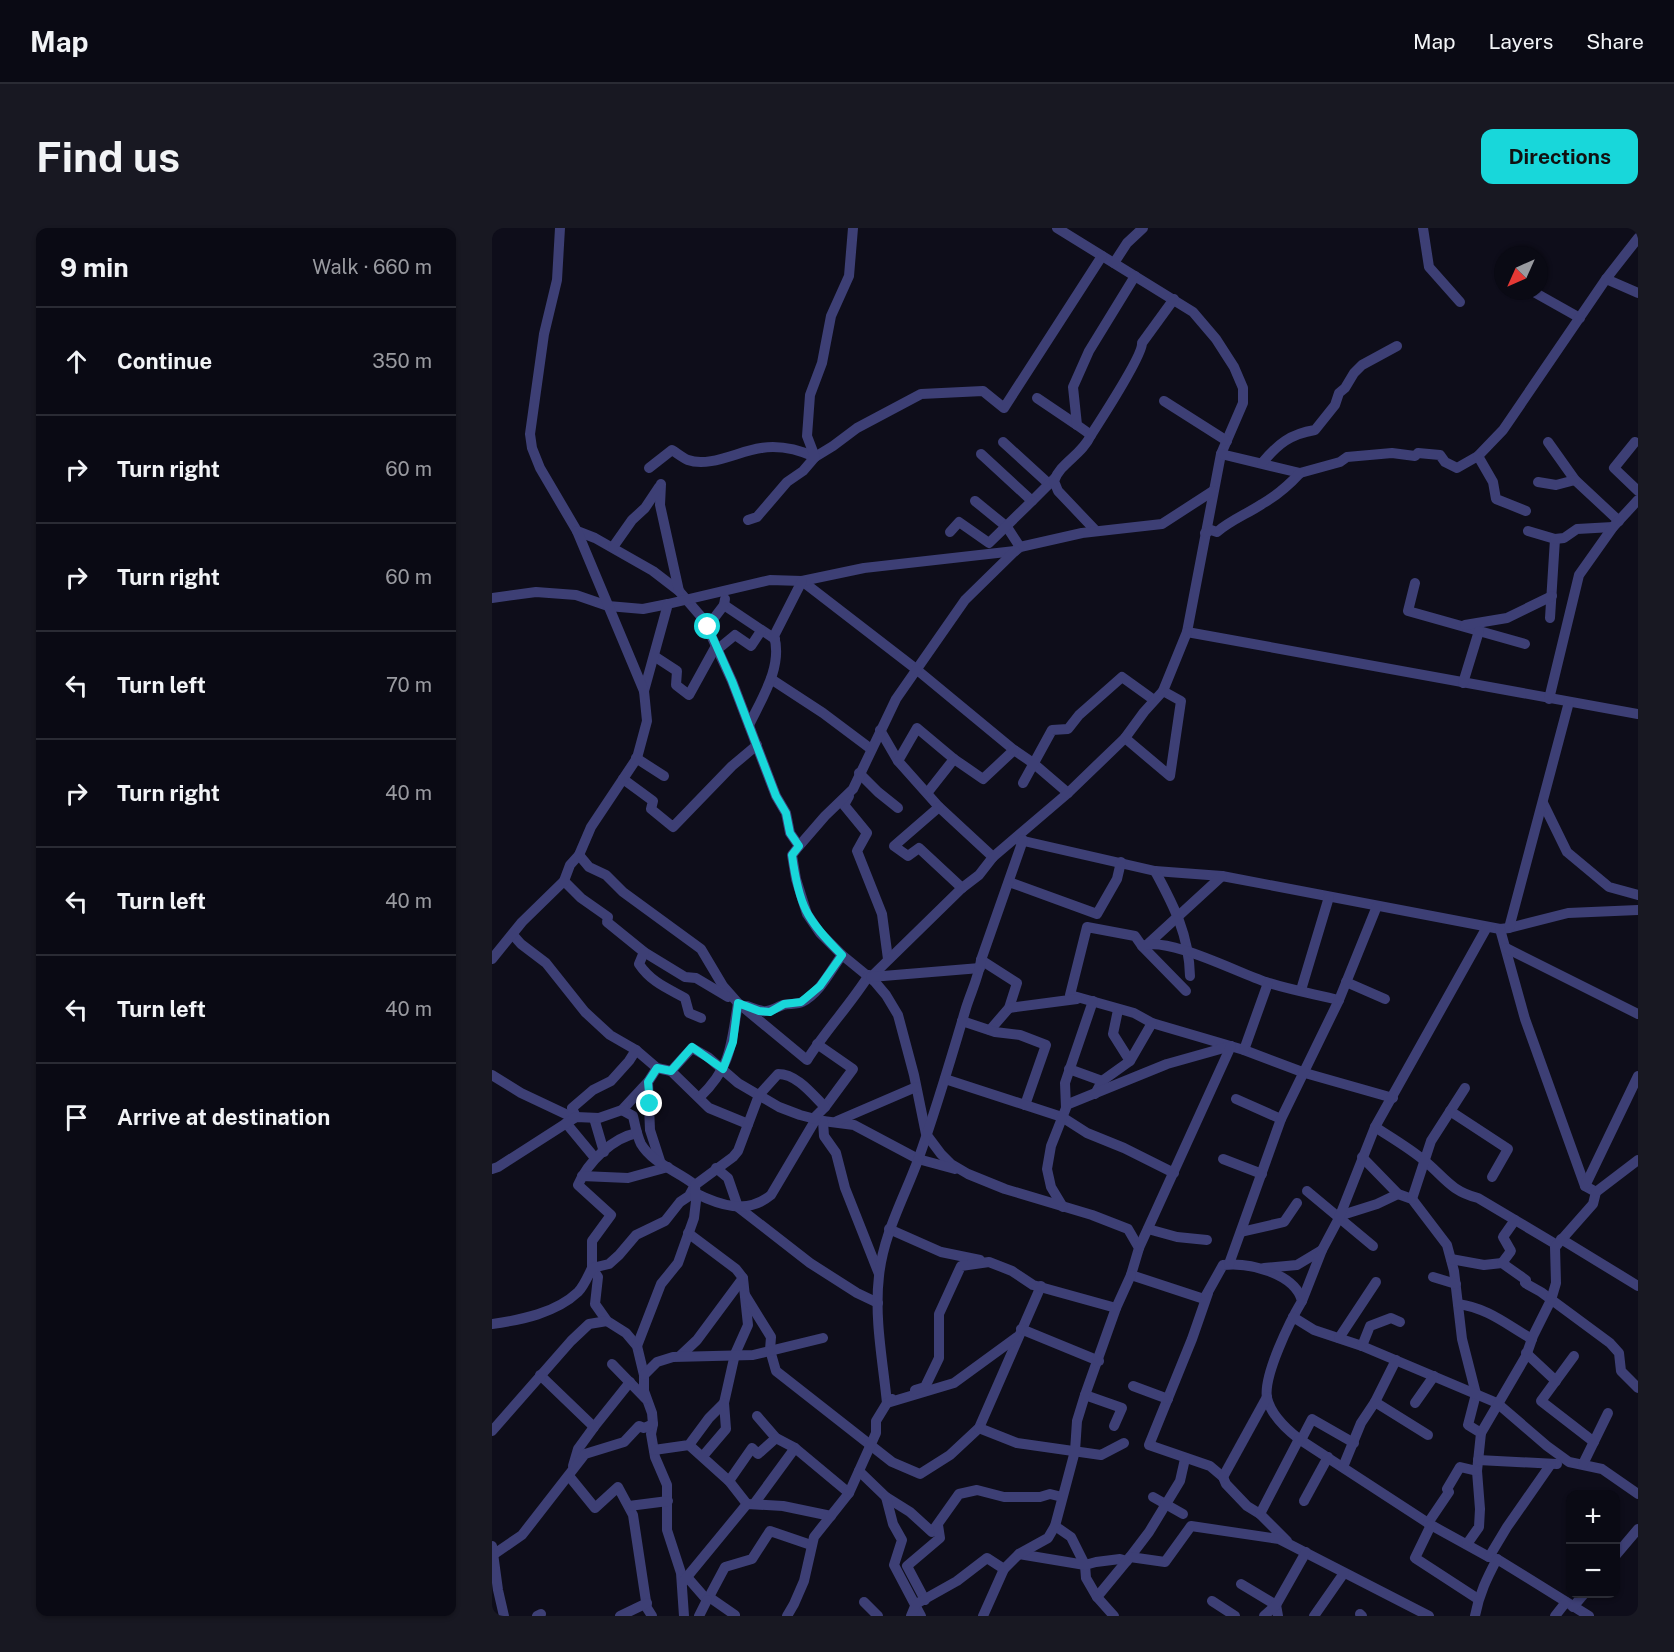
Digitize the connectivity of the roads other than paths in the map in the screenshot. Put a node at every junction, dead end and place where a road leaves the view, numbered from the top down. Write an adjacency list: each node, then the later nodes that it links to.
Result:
1 (560, 228): 44 (street)
2 (853, 228): 28 (street)
3 (1057, 228): 7 (street)
4 (1143, 228): 8 (street)
5 (1423, 228): 14 (street)
6 (1638, 238): 10 (street)
7 (1102, 256): 8 (street); 28 (street)
8 (1114, 263): 9 (street)
9 (1135, 276): 12 (street); 19 (street)
10 (1606, 279): 11 (street); 15 (street)
11 (1638, 293)
12 (1174, 299): 20 (street); 21 (street)
13 (1548, 300): 15 (street)
14 (1460, 302)
15 (1580, 318): 27 (street)
16 (1397, 346): 29 (street)
17 (1036, 398): 19 (street)
18 (1164, 401): 21 (street)
19 (1077, 425): 20 (street)
20 (1091, 435): 33 (street)
21 (1227, 441): 26 (street)
22 (1003, 442): 33 (street)
23 (1548, 442): 32 (street)
24 (1635, 442): 36 (street)
25 (981, 454): 39 (street)
26 (1221, 454): 29 (street); 35 (street)
27 (1478, 456): 31 (street); 40 (street)
28 (815, 457): 30 (street); 41 (street)
29 (1262, 463): 31 (street)
30 (649, 468)
31 (1300, 473): 48 (street)
32 (1575, 480): 34 (street); 42 (street)
33 (1052, 481): 39 (street); 45 (street)
34 (1538, 482)
35 (1213, 490): 45 (street); 48 (street)
36 (1638, 491)
37 (1638, 500): 42 (street)
38 (975, 501): 43 (street)
39 (1032, 501): 43 (street)
40 (1526, 511)
41 (748, 520)
42 (1616, 524): 49 (street); 77 (street)
43 (1007, 527): 47 (street); 51 (street)
44 (577, 531): 50 (street); 61 (street)
45 (1096, 531): 51 (street)
46 (1528, 531): 49 (street)
47 (950, 532)
48 (1205, 532): 67 (street)
49 (1555, 539): 56 (street)
50 (613, 548): 54 (street); 54 (street)
51 (1017, 549): 52 (street); 72 (street)
52 (802, 581): 55 (street); 68 (street); 72 (street)
53 (1415, 584): 63 (street)
54 (679, 591): 58 (street)
55 (725, 591): 58 (street); 60 (street)
56 (1552, 596): 62 (street); 63 (street)
57 (492, 598): 61 (street)
58 (687, 600): 59 (street); 64 (street)
59 (668, 604): 61 (street); 71 (street)
60 (724, 605): 64 (street); 65 (street)
61 (608, 606): 75 (street)
62 (1550, 618)
63 (1461, 626): 66 (street)
64 (708, 627): 70 (street)
65 (760, 631): 68 (street); 70 (street)
66 (1479, 631): 69 (street); 74 (street)
67 (1188, 632): 74 (street); 76 (street)
68 (775, 639): 73 (street)
69 (1525, 644)
70 (717, 647): 71 (street); 81 (street)
71 (654, 656): 75 (street)
72 (916, 669): 82 (street); 86 (street)
73 (771, 679): 81 (street); 85 (street)
74 (1463, 683): 77 (street)
75 (644, 691): 87 (street)
76 (1163, 691): 78 (street); 83 (street)
77 (1549, 699): 79 (street)
78 (1154, 700): 83 (street); 90 (street)
79 (1569, 702): 80 (street); 98 (street)
80 (1638, 714)
81 (749, 725): 84 (street)
82 (880, 730): 85 (street); 89 (street)
83 (1125, 738): 97 (street)
84 (757, 745): 93 (street); 102 (street)
85 (871, 749): 91 (street)
86 (1014, 750): 88 (street); 90 (street)
87 (636, 758): 92 (street); 93 (street)
88 (954, 759): 89 (street); 96 (street)
89 (898, 761): 96 (street)
90 (1033, 763): 94 (street); 97 (street)
91 (859, 773): 95 (street); 100 (street)
92 (664, 776)
93 (623, 779): 103 (street)
94 (1023, 783)
95 (853, 789): 102 (street); 125 (street)
96 (928, 792): 99 (street)
97 (1068, 793): 101 (street)
98 (1543, 803): 111 (street); 117 (street)
99 (939, 807): 104 (street); 110 (street)
100 (898, 808)
101 (1019, 840): 104 (street); 105 (street); 109 (street)
102 (799, 846): 123 (street)
103 (579, 855): 108 (street); 136 (street)
104 (993, 857): 110 (street)
105 (1121, 862): 106 (street); 109 (street)
106 (1155, 872): 107 (street); 115 (street)
107 (1222, 876): 112 (street); 115 (street)
108 (564, 881): 118 (street); 122 (street)
109 (1010, 882): 126 (street)
110 (962, 888): 125 (street)
111 (1638, 896)
112 (1329, 897): 113 (street); 131 (street)
113 (1377, 906): 116 (street); 129 (street)
114 (1638, 909): 117 (street)
115 (1179, 917): 119 (street); 121 (street)
116 (1487, 927): 117 (street); 164 (street)
117 (1505, 929): 120 (street)
118 (513, 934): 124 (street); 146 (street)
119 (1145, 945): 121 (street); 132 (street); 134 (street)
120 (1506, 948): 139 (street); 194 (street)
121 (1187, 951): 128 (street); 130 (street)
122 (644, 952): 136 (street); 140 (street)
123 (842, 955): 127 (street); 136 (street)
124 (492, 959)
125 (888, 959): 127 (street)
126 (980, 964): 127 (street); 137 (street); 141 (street)
127 (870, 976): 144 (street); 159 (street)
128 (1190, 976)
129 (1346, 982): 133 (street); 135 (street)
130 (1268, 983): 131 (street); 147 (street)
131 (1301, 990): 135 (street)
132 (1186, 991)
133 (1385, 999)
134 (1089, 1000): 137 (street); 138 (street); 151 (street)
135 (1339, 1000): 153 (street)
136 (738, 1003): 144 (street); 150 (street)
137 (1009, 1008): 143 (street)
138 (1118, 1010): 142 (street); 148 (street)
139 (1638, 1014)
140 (701, 1018)
141 (962, 1021): 143 (street); 156 (street)
142 (1152, 1023): 145 (street); 148 (street)
143 (990, 1030): 166 (street)
144 (817, 1044): 168 (street)
145 (1231, 1046): 147 (street); 161 (street); 190 (street)
146 (636, 1050): 149 (street); 174 (street)
147 (1244, 1050): 153 (street)
148 (1130, 1061): 157 (street)
149 (657, 1068): 152 (street); 158 (street)
150 (723, 1069): 152 (street); 162 (street); 163 (street)
151 (1069, 1069): 157 (street); 167 (street)
152 (671, 1071): 163 (street)
153 (1305, 1073): 164 (street); 173 (street)
154 (492, 1075): 174 (street)
155 (1638, 1076): 194 (street)
156 (945, 1079): 166 (street); 179 (street)
157 (1102, 1081): 161 (street)
158 (648, 1082): 169 (street); 186 (street)
159 (916, 1087): 175 (street); 179 (street)
160 (1465, 1088): 170 (street)
161 (1095, 1094): 167 (street)
162 (759, 1095): 168 (street); 175 (street); 176 (street)
163 (700, 1097): 176 (street)
164 (1393, 1098): 177 (street)
165 (1236, 1099): 173 (street)
166 (1025, 1105): 171 (street)
167 (1066, 1105): 171 (street)
168 (825, 1107): 175 (street)
169 (622, 1110): 172 (street); 178 (street)
170 (1450, 1111): 185 (street); 193 (street)
171 (1062, 1117): 190 (street); 202 (street)
172 (594, 1118): 174 (street); 180 (street)
173 (1281, 1119): 191 (street)
174 (572, 1120): 180 (street); 188 (street)
175 (821, 1120): 182 (street); 201 (street); 220 (street)
176 (748, 1124): 187 (street)
177 (1375, 1127): 181 (street); 185 (street)
178 (638, 1133): 180 (street); 186 (street)
179 (926, 1134): 182 (street); 189 (street)
180 (599, 1155): 192 (street)
181 (1362, 1157): 198 (street); 203 (street)
182 (918, 1159): 189 (street); 205 (street)
183 (1223, 1159): 191 (street)
184 (1638, 1160): 197 (street)
185 (1425, 1161): 199 (street); 204 (street)
186 (664, 1165): 192 (street); 195 (street)
187 (716, 1168): 195 (street); 201 (street)
188 (492, 1169)
189 (958, 1169): 202 (street)
190 (1174, 1173): 206 (street)
191 (1262, 1174): 207 (street)
192 (582, 1176): 218 (street)
193 (1492, 1177)
194 (1585, 1186): 197 (street)
195 (695, 1189): 201 (street); 208 (street); 218 (street)
196 (1307, 1191): 203 (street)
197 (1596, 1192): 210 (street)
198 (1398, 1194): 199 (street); 203 (street)
199 (1412, 1198): 214 (street)
200 (1298, 1203): 207 (street)
201 (738, 1207): 232 (street)
202 (1063, 1207): 212 (street)
203 (1339, 1217): 211 (street); 213 (street)
204 (1515, 1220): 210 (street); 216 (street)
205 (889, 1229): 215 (street); 220 (street)
206 (1148, 1229): 209 (street); 212 (street)
207 (1241, 1232): 217 (street)
208 (688, 1233): 223 (street); 243 (street)
209 (1207, 1240)
210 (1559, 1242): 227 (street); 230 (street)
211 (1373, 1246)
212 (1139, 1248): 221 (street)
213 (1322, 1250): 219 (street); 231 (street)
214 (1451, 1259): 216 (street); 225 (street)
215 (989, 1262): 226 (street); 267 (street)
216 (1502, 1263): 230 (street)
217 (1230, 1264): 219 (street); 228 (street)
218 (592, 1268): 236 (street); 238 (street)
219 (1263, 1268): 231 (street)
220 (879, 1275): 232 (street)
221 (1131, 1275): 228 (street); 234 (street)
222 (1433, 1277): 225 (street)
223 (743, 1278): 229 (street); 248 (street)
224 (1376, 1282): 241 (street)
225 (1456, 1284): 233 (street)
226 (1041, 1286): 234 (street); 239 (street)
227 (1638, 1286)
228 (1209, 1290): 263 (street)
229 (744, 1295): 245 (street); 247 (street)
230 (1551, 1300): 242 (street); 259 (street)
231 (1302, 1301): 235 (street)
232 (878, 1303): 267 (street)
233 (1458, 1304): 242 (street); 260 (street)
234 (1116, 1308): 251 (street)
235 (1293, 1317): 241 (street); 262 (street)
236 (607, 1321): 243 (street); 253 (street)
237 (1400, 1322): 244 (street)
238 (492, 1324)
239 (1019, 1333): 251 (street); 267 (street); 275 (street)
240 (823, 1338): 245 (street)
241 (1339, 1338): 244 (street)
242 (1535, 1339): 246 (street)
243 (637, 1346): 254 (street)
244 (1362, 1346): 250 (street)
245 (770, 1350): 247 (street); 284 (street)
246 (1526, 1353): 256 (street); 269 (street)
247 (735, 1354): 248 (street); 266 (street)
248 (680, 1356): 254 (street)
249 (1574, 1356): 256 (street)
250 (1396, 1360): 255 (street); 265 (street)
251 (1099, 1361): 261 (street)
252 (612, 1364): 257 (street)
253 (540, 1375): 274 (street); 276 (street)
254 (644, 1375): 264 (street)
255 (1434, 1376): 260 (street); 268 (street)
256 (1556, 1381): 281 (street)
257 (630, 1382): 264 (street); 274 (street)
258 (1133, 1386): 263 (street)
259 (1638, 1388)
260 (1476, 1394): 269 (street); 277 (street)
261 (1085, 1395): 273 (street); 288 (street)
262 (1267, 1397): 280 (street); 299 (street)
263 (1168, 1399): 291 (street)
264 (646, 1400): 272 (street)
265 (1375, 1402): 278 (street); 283 (street)
266 (724, 1403): 285 (street); 289 (street)
267 (887, 1403): 284 (street)
268 (1415, 1403)
269 (1497, 1403): 277 (street); 292 (street)
270 (1608, 1413): 281 (street)
271 (757, 1416): 279 (street)
272 (653, 1424): 287 (street); 298 (street)
273 (1114, 1426)
274 (594, 1427): 298 (street)
275 (979, 1428): 284 (street); 288 (street)
276 (492, 1431)
277 (1481, 1433): 295 (street)
278 (1428, 1435)
279 (776, 1438): 286 (street); 300 (street)
280 (1300, 1439): 283 (street); 290 (street); 312 (street)
281 (1594, 1442): 294 (street)
282 (1124, 1443): 288 (street)
283 (1354, 1443): 296 (street)
284 (871, 1444): 297 (street)
285 (689, 1445): 287 (street); 289 (street)
286 (795, 1448): 301 (street); 308 (street)
287 (654, 1450): 306 (street)
288 (1075, 1451): 304 (street)
289 (703, 1456): 300 (street)
290 (1328, 1457): 296 (street); 307 (street)
291 (1185, 1459): 299 (street); 309 (street)
292 (1569, 1462): 293 (street); 294 (street)
293 (1551, 1464): 295 (street); 325 (street)
294 (1583, 1464): 302 (street)
295 (1478, 1466): 314 (street); 318 (street)
296 (1343, 1467): 314 (street)
297 (859, 1471): 301 (street); 303 (street)
298 (570, 1475): 310 (street); 322 (street)
299 (1223, 1477): 312 (street)
300 (729, 1480): 308 (street)
301 (849, 1493): 313 (street)
302 (1638, 1494)
303 (886, 1497): 315 (street); 338 (street)
304 (1062, 1497): 315 (street); 316 (street)
305 (1153, 1497): 309 (street)
306 (668, 1501): 310 (street); 330 (street)
307 (1304, 1501)
308 (750, 1504): 313 (street); 330 (street)
309 (1167, 1504): 311 (street); 326 (street)
310 (629, 1506): 339 (street)
311 (1183, 1514)
312 (1260, 1514): 320 (street)
313 (831, 1516): 319 (street)
314 (1429, 1524): 318 (street); 335 (street)
315 (938, 1525): 338 (street)
316 (1055, 1526): 324 (street); 327 (street)
317 (1638, 1529): 321 (street)
318 (1467, 1544): 325 (street)
319 (811, 1545): 333 (street); 349 (street)
320 (1291, 1545): 323 (street); 326 (street)
321 (1620, 1550)
322 (493, 1551): 344 (street)
323 (1306, 1552): 329 (street); 342 (street)
324 (1019, 1554): 327 (street); 328 (street)
325 (1493, 1558): 335 (street); 340 (street)
326 (1128, 1559): 327 (street); 332 (street)
327 (1085, 1565): 332 (street)
328 (1004, 1569): 338 (street); 353 (street)
329 (1344, 1573): 341 (street); 357 (street)
330 (684, 1580): 333 (street); 347 (street)
331 (1241, 1584): 342 (street)
332 (1097, 1597): 354 (street)
333 (708, 1598): 343 (street); 348 (street)
334 (1578, 1598): 340 (street)
335 (1478, 1599): 360 (street)
336 (1212, 1601): 355 (street)
337 (864, 1602): 350 (street)
338 (921, 1602): 351 (street); 352 (street)
339 (647, 1603): 345 (street); 346 (street)
340 (1569, 1605): 361 (street); 362 (street)
341 (1411, 1606): 358 (street); 359 (street)
342 (1277, 1611): 356 (street)
343 (735, 1615)
344 (504, 1616)
345 (620, 1616)
346 (652, 1616)
347 (684, 1616)
348 (699, 1616)
349 (787, 1616)
350 (878, 1616)
351 (911, 1616)
352 (921, 1616)
353 (983, 1616)
354 (1114, 1616)
355 (1235, 1616)
356 (1264, 1616)
357 (1314, 1616)
358 (1404, 1616)
359 (1429, 1616)
360 (1475, 1616)
361 (1555, 1616)
362 (1589, 1616)

